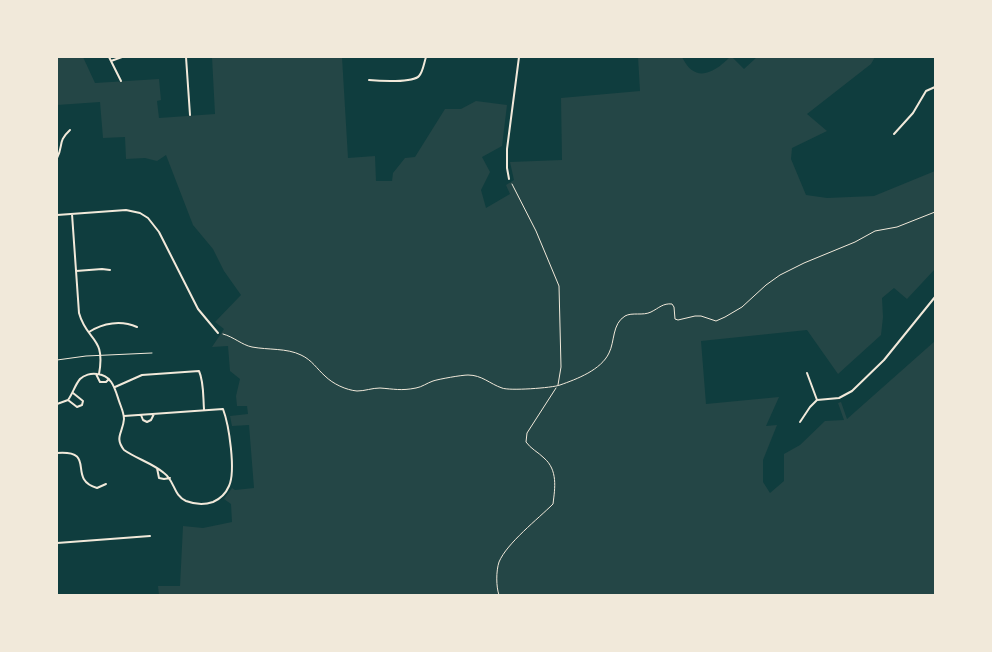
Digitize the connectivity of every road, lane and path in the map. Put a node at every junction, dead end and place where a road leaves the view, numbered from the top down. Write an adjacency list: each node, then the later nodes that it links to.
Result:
1 (109, 57): 6 (street)
2 (122, 57): 6 (street)
3 (186, 57): 10 (street)
4 (426, 57): 7 (street)
5 (519, 57): 14 (street)
6 (111, 61): 8 (street)
7 (369, 80)
8 (121, 81)
9 (935, 87): 12 (street)
10 (190, 115)
11 (70, 130): 13 (street)
12 (894, 134)
13 (57, 158)
14 (509, 179): 30 (path)
15 (935, 212): 30 (path)
16 (72, 214): 17 (street); 19 (street); 23 (street)
17 (57, 215)
18 (110, 270): 19 (street)
19 (76, 271): 22 (street)
20 (935, 297): 34 (street)
21 (136, 327): 22 (street)
22 (89, 332): 25 (street)
23 (218, 333): 30 (path)
24 (152, 352): 25 (lane)
25 (101, 356): 26 (lane); 28 (street)
26 (57, 360)
27 (807, 373): 34 (street)
28 (97, 374): 29 (street); 29 (street); 32 (street)
29 (109, 379): 31 (street)
30 (558, 386): 47 (path)
31 (115, 387): 36 (street); 39 (street)
32 (73, 393): 33 (street); 33 (street)
33 (68, 400): 35 (street)
34 (817, 400): 40 (street)
35 (57, 404)
36 (204, 411): 37 (street); 43 (street)
37 (154, 414): 38 (street); 38 (street)
38 (141, 415): 39 (street)
39 (124, 416): 42 (street)
40 (800, 422)
41 (57, 453): 44 (street)
42 (157, 468): 43 (street); 43 (street)
43 (170, 478)
44 (106, 484)
45 (150, 536): 46 (street)
46 (57, 543)
47 (499, 595)

